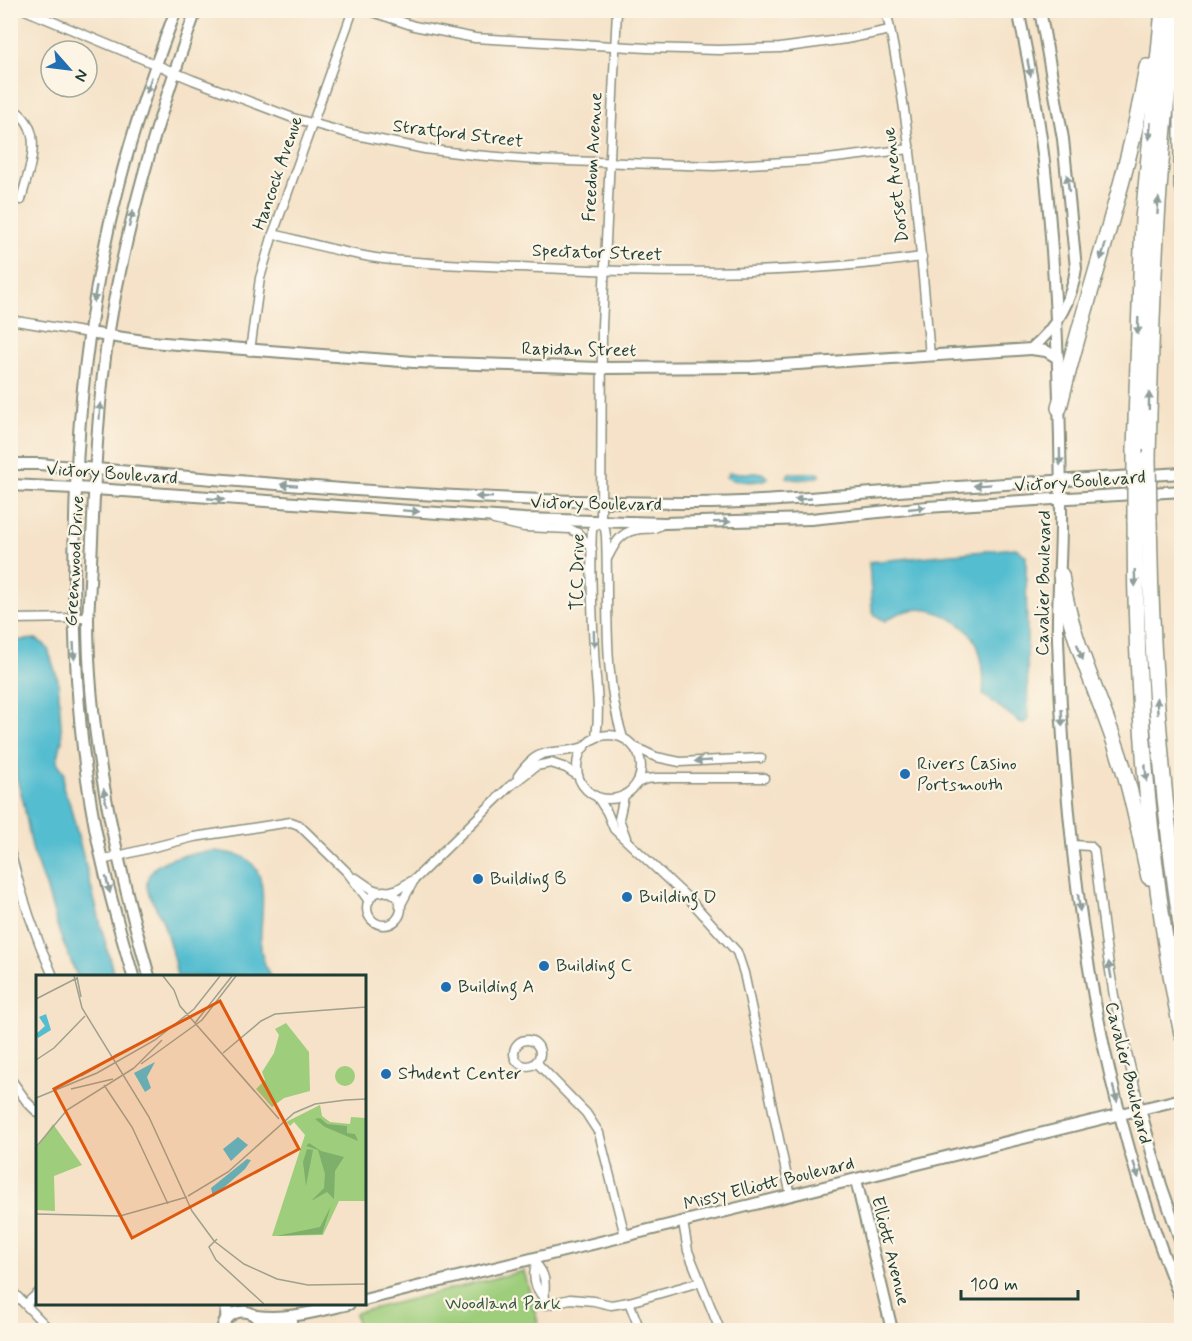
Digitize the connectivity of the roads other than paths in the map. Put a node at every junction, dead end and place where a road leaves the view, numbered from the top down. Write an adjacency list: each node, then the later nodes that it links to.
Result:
1 (25, 10): 17 (street, Stratford Street)
2 (176, 10): 17 (main road, Greenwood Drive)
3 (196, 10): 18 (main road, Greenwood Drive)
4 (353, 10): 20 (street, Hancock Avenue)
5 (367, 10): 15 (street)
6 (617, 10): 15 (street, Freedom Avenue)
7 (886, 10): 14 (street, Dorset Avenue)
8 (1018, 10): 29 (main road, Cavalier Boulevard, one-way to 29)
9 (1040, 10): 29 (main road, one-way to 9)
10 (1156, 10): 37 (highway, one-way to 37)
11 (1163, 10): 50 (highway, one-way to 50, bridge)
12 (1179, 10): 13 (highway); 50 (highway, one-way to 12, bridge)
13 (1182, 27)
14 (890, 30): 15 (street); 21 (street, Dorset Avenue)
15 (615, 47): 22 (street, Freedom Avenue)
16 (1182, 56): 23 (highway)
17 (156, 64): 18 (street, Stratford Street); 30 (main road, Greenwood Drive, one-way to 30)
18 (174, 72): 20 (street, Stratford Street); 31 (main road, Greenwood Drive, one-way to 18)
19 (10, 107): 24 (street)
20 (312, 124): 22 (street, Stratford Street); 25 (street, Hancock Avenue)
21 (910, 148): 22 (street, Stratford Street); 26 (street, Dorset Avenue)
22 (609, 163): 27 (street, Freedom Avenue)
23 (1182, 187)
24 (21, 200)
25 (273, 234): 27 (street, Spectator Street); 33 (street, Hancock Avenue)
26 (922, 257): 27 (street, Spectator Street); 34 (street, Dorset Avenue)
27 (604, 271): 36 (street, Freedom Avenue)
28 (10, 320): 30 (street)
29 (1056, 321): 32 (main road); 35 (main road, Cavalier Boulevard)
30 (89, 333): 31 (main road, Rapidan Street); 39 (main road, Greenwood Drive)
31 (108, 337): 33 (main road, Rapidan Street); 40 (main road, Greenwood Drive, one-way to 31)
32 (1031, 349): 34 (main road, Rapidan Street); 35 (main road)
33 (250, 351): 36 (main road, Rapidan Street)
34 (930, 356): 36 (main road, Rapidan Street)
35 (1058, 358): 37 (main road, Cavalier Boulevard)
36 (601, 368): 48 (street, Freedom Avenue)
37 (1059, 408): 42 (main road, Cavalier Boulevard, one-way to 42)
38 (10, 464): 39 (main road, Victory Boulevard)
39 (76, 468): 40 (main road, Victory Boulevard); 44 (main road, Greenwood Drive)
40 (96, 470): 45 (main road, Greenwood Drive); 48 (main road, Victory Boulevard, one-way to 40)
41 (1182, 473): 42 (main road, Victory Boulevard)
42 (1061, 480): 47 (main road, Cavalier Boulevard); 48 (main road, Victory Boulevard, one-way to 48)
43 (10, 485): 44 (main road, Victory Boulevard)
44 (76, 487): 45 (main road, Victory Boulevard); 56 (main road, Greenwood Drive)
45 (95, 489): 49 (main road, Victory Boulevard, one-way to 49); 57 (main road, Greenwood Drive)
46 (1182, 491): 47 (main road, Victory Boulevard)
47 (1061, 499): 52 (main road, Victory Boulevard, one-way to 47); 55 (main road, Cavalier Boulevard)
48 (601, 502): 51 (street, Freedom Avenue)
49 (479, 517): 51 (main road, Victory Boulevard); 53 (street)
50 (1142, 519): 81 (highway, one-way to 50); 82 (highway, one-way to 82)
51 (601, 521): 52 (main road, Victory Boulevard); 53 (street, TCC Drive); 54 (street, TCC Drive)
52 (664, 523): 54 (street)
53 (592, 549): 59 (street, TCC Drive, one-way to 59)
54 (607, 560): 60 (street, TCC Drive)
55 (1061, 575): 71 (main road, Cavalier Boulevard, one-way to 71); 82 (highway, one-way to 82)
56 (73, 617): 57 (street); 58 (street); 74 (main road, Greenwood Drive, one-way to 74)
57 (88, 618): 73 (main road, Greenwood Drive, one-way to 57)
58 (10, 619)
59 (596, 737): 60 (street); 61 (street)
60 (623, 738): 62 (street)
61 (584, 747): 64 (street); 67 (street)
62 (635, 747): 63 (street, one-way to 62); 66 (street)
63 (761, 758)
64 (578, 776): 67 (street); 69 (street)
65 (764, 778): 66 (street)
66 (637, 783): 68 (street)
67 (510, 786): 76 (street)
68 (624, 796): 69 (street); 70 (street)
69 (598, 798): 70 (street)
70 (626, 838): 94 (street)
71 (1072, 845): 90 (street, Cavalier Boulevard, one-way to 71); 92 (main road, Cavalier Boulevard, one-way to 92)
72 (10, 851): 77 (street)
73 (117, 857): 74 (street); 75 (street); 85 (main road, Greenwood Drive)
74 (102, 860): 84 (main road, Greenwood Drive, one-way to 84)
75 (348, 873): 78 (street); 79 (street)
76 (415, 879): 78 (street); 80 (street)
77 (15, 888): 83 (street)
78 (384, 892): 79 (street); 80 (street)
79 (369, 901): 80 (street)
80 (400, 906)
81 (1182, 931)
82 (1169, 969): 86 (highway)
83 (53, 975)
84 (133, 975)
85 (149, 975)
86 (1182, 1034)
87 (536, 1062): 96 (street)
88 (10, 1078): 91 (street)
89 (1182, 1099): 90 (main road, Missy Elliott Boulevard)
90 (1140, 1109): 92 (main road, Missy Elliott Boulevard); 97 (main road, Cavalier Boulevard)
91 (36, 1111)
92 (1120, 1114): 93 (main road, Missy Elliott Boulevard); 104 (main road, Cavalier Boulevard, one-way to 104)
93 (856, 1180): 94 (main road, Missy Elliott Boulevard); 116 (main road, Elliott Avenue)
94 (791, 1196): 95 (main road, Missy Elliott Boulevard)
95 (683, 1222): 96 (main road, Missy Elliott Boulevard); 99 (street)
96 (625, 1236): 98 (main road, Missy Elliott Boulevard)
97 (1182, 1245)
98 (535, 1261): 102 (main road, Missy Elliott Boulevard); 103 (street)
99 (700, 1282): 103 (street); 115 (street)
100 (10, 1289): 105 (street)
101 (36, 1295): 105 (street)
102 (366, 1300)
103 (629, 1302): 114 (street)
104 (1182, 1302)
105 (26, 1305): 111 (street)
106 (227, 1305): 110 (main road)
107 (345, 1305): 109 (main road)
108 (250, 1311): 109 (main road); 110 (main road); 112 (main road)
109 (298, 1316): 113 (main road)
110 (222, 1326)
111 (50, 1330)
112 (262, 1330)
113 (271, 1330)
114 (640, 1330)
115 (720, 1330)
116 (892, 1330)

